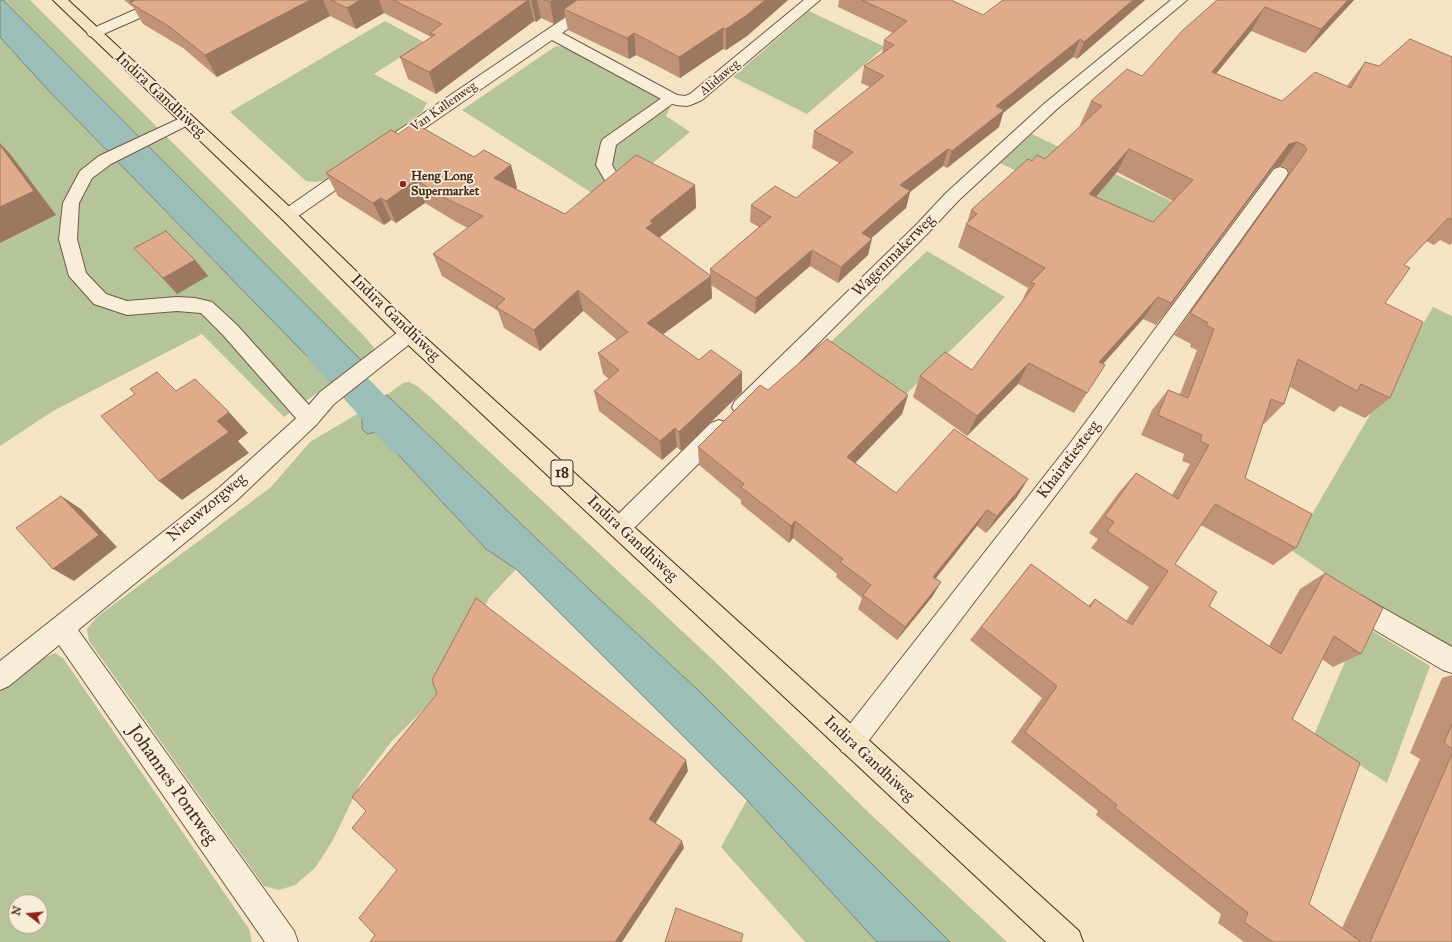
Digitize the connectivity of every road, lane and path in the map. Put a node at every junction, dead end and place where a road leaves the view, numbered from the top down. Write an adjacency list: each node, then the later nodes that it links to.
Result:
1 (60, 0): 6 (main road, Indira Gandhiweg / 18)
2 (169, 0): 6 (street)
3 (600, 0): 7 (street, Van Kallenweg)
4 (813, 0): 8 (street, Alidaweg)
5 (1180, 0): 17 (street, Wagenmakerweg)
6 (94, 33): 9 (main road, Indira Gandhiweg / 18)
7 (551, 33): 8 (street, Alidaweg); 10 (street, Van Kallenweg)
8 (671, 98): 13 (lane)
9 (188, 120): 14 (main road, Indira Gandhiweg / 18); 16 (lane)
10 (380, 151)
11 (367, 160): 14 (street)
12 (1280, 173): 22 (street, Khairatiesteeg)
13 (614, 182)
14 (288, 215): 15 (main road, Indira Gandhiweg / 18)
15 (409, 334): 16 (street, Nieuwzorgweg); 17 (main road, Indira Gandhiweg / 18)
16 (309, 418): 19 (street, Nieuwzorgweg)
17 (620, 527): 22 (main road, Indira Gandhiweg / 18)
18 (1336, 593): 20 (street)
19 (61, 627): 21 (street, Nieuwzorgweg); 23 (street, Johannes Pontweg)
20 (1452, 661)
21 (0, 677)
22 (851, 743): 24 (main road, Indira Gandhiweg / 18)
23 (278, 940)
24 (1068, 942)

